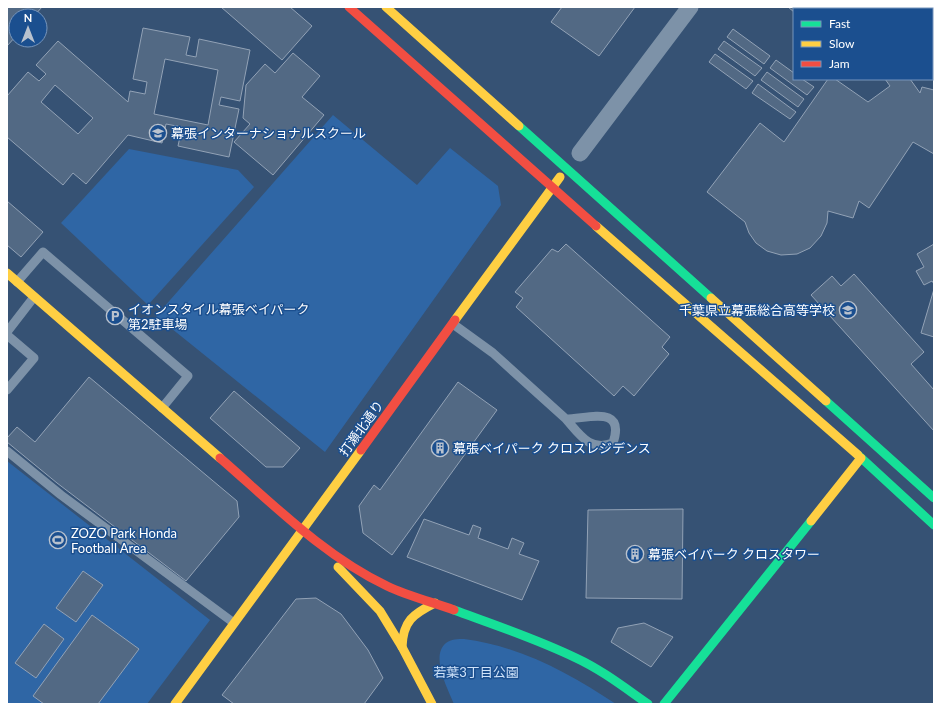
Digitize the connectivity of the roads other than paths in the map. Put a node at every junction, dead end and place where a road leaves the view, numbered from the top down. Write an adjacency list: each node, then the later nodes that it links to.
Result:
1 (349, 7): 6 (street)
2 (386, 7): 5 (street)
3 (690, 7): 4 (street)
4 (580, 153)
5 (567, 167): 6 (street, 打瀬北通り); 18 (street)
6 (552, 188): 10 (street, 打瀬北通り); 17 (street)
7 (7, 273): 8 (street)
8 (17, 282): 9 (street); 14 (lane)
9 (34, 297): 11 (lane); 14 (street)
10 (453, 324): 15 (lane); 20 (street, 打瀬北通り)
11 (7, 332)
12 (7, 335): 13 (lane)
13 (8, 388)
14 (162, 408): 20 (street)
15 (566, 419): 15 (lane)
16 (7, 450): 22 (lane)
17 (861, 458): 19 (street); 27 (street)
18 (934, 498)
19 (934, 525)
20 (303, 530): 21 (street); 22 (street, 打瀬北通り); 23 (street)
21 (435, 603): 23 (street); 26 (street)
22 (234, 623): 24 (street, 打瀬北通り)
23 (402, 647): 25 (street)
24 (175, 704)
25 (432, 704)
26 (648, 704)
27 (664, 704)

